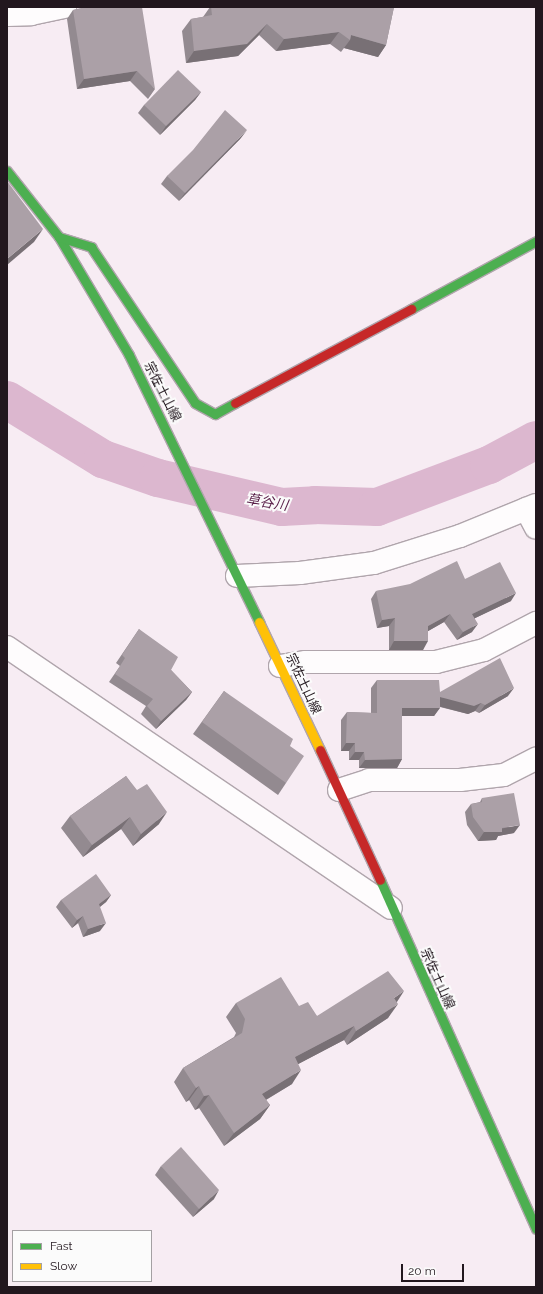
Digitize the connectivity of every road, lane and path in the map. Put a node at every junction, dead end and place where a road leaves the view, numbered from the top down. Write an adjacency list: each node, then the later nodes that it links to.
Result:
1 (65, 7): 2 (street)
2 (7, 15)
3 (7, 171): 4 (main road, 宗佐土山線)
4 (59, 237): 5 (main road); 8 (main road, 宗佐土山線)
5 (536, 241)
6 (531, 507): 7 (street); 8 (street)
7 (536, 528)
8 (237, 576): 11 (main road, 宗佐土山線)
9 (536, 623): 11 (street)
10 (7, 647): 14 (street)
11 (280, 666): 13 (main road, 宗佐土山線)
12 (536, 758): 13 (street)
13 (339, 790): 14 (main road, 宗佐土山線)
14 (391, 908): 15 (main road, 宗佐土山線)
15 (536, 1229)

